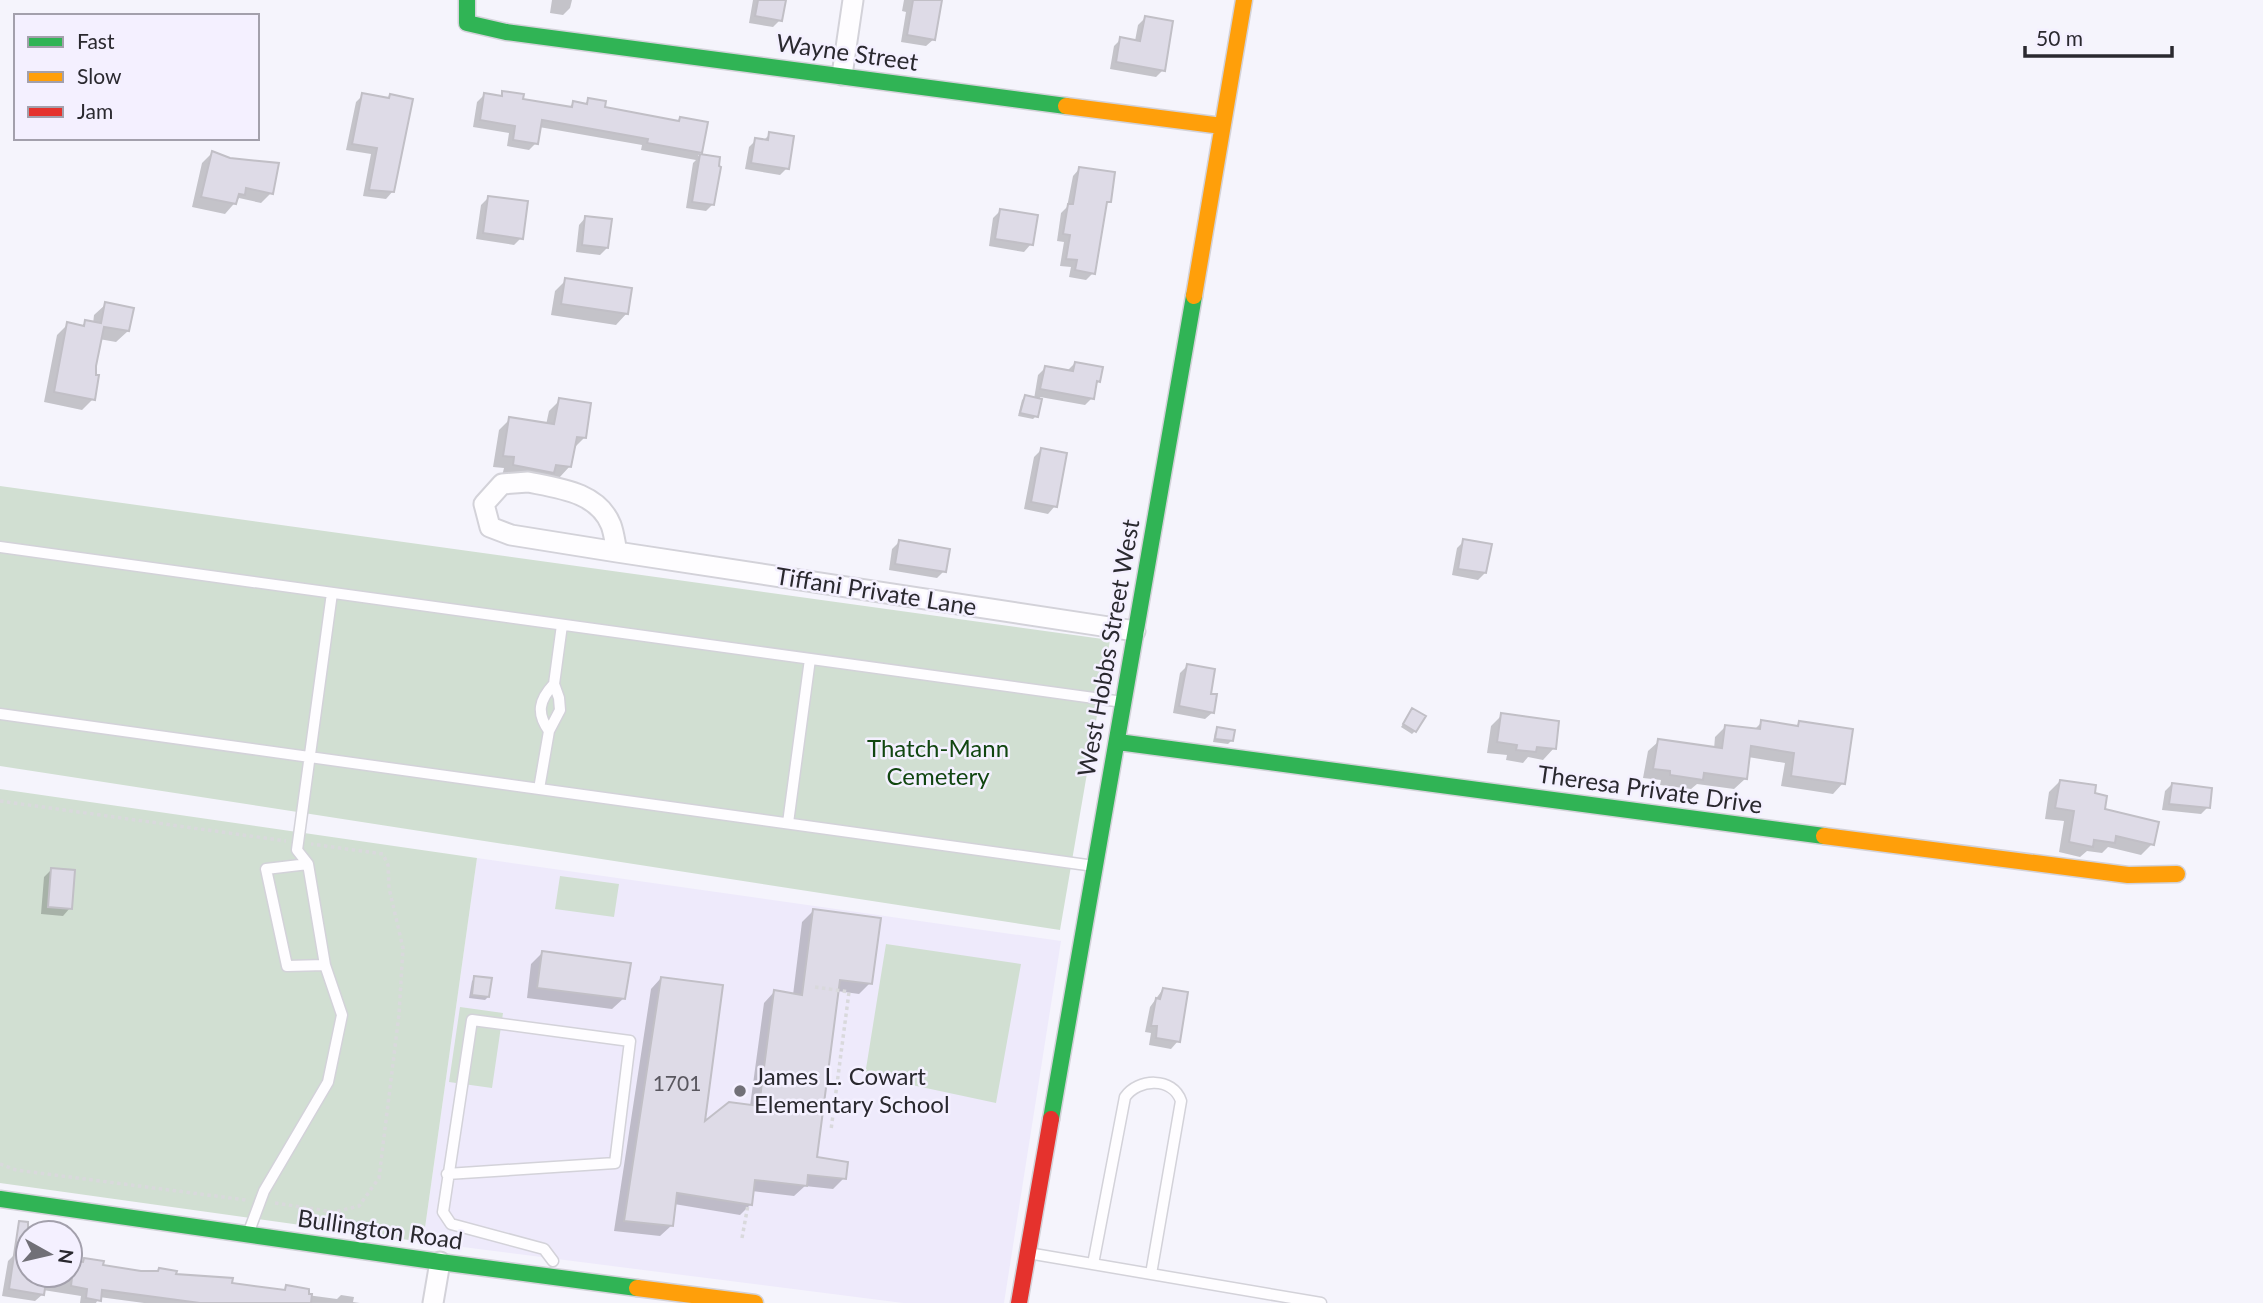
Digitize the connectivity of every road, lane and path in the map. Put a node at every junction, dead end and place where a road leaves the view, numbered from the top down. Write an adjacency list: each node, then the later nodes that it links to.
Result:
1 (467, 0): 4 (street, Wayne Street)
2 (853, 0): 4 (street)
3 (1244, 0): 5 (street, West Hobbs Street West)
4 (842, 75): 5 (street, Wayne Street)
5 (1222, 126): 10 (street, West Hobbs Street West)
6 (0, 547): 8 (lane)
7 (617, 552): 7 (street, Tiffani Private Lane); 10 (street, Tiffani Private Lane)
8 (332, 593): 9 (lane); 17 (lane)
9 (562, 625): 11 (lane); 12 (lane)
10 (1135, 631): 13 (street, West Hobbs Street West)
11 (810, 659): 13 (lane); 20 (lane)
12 (554, 684): 15 (lane); 15 (lane)
13 (1124, 702): 16 (street, West Hobbs Street West)
14 (0, 714): 17 (lane)
15 (549, 731): 18 (lane)
16 (1118, 742): 23 (street, West Hobbs Street West); 24 (street, Theresa Private Drive)
17 (308, 757): 18 (lane); 21 (lane)
18 (539, 789): 20 (lane)
19 (0, 801): 21 (path)
20 (788, 823): 23 (lane)
21 (298, 842): 22 (lane); 31 (path)
22 (308, 864): 25 (lane); 25 (lane)
23 (1094, 866): 35 (street, West Hobbs Street West)
24 (2177, 874)
25 (325, 965): 31 (lane)
26 (814, 987): 27 (path)
27 (831, 1130)
28 (0, 1164): 31 (path)
29 (447, 1174): 29 (lane); 36 (lane)
30 (0, 1199): 33 (street, Bullington Road)
31 (260, 1201): 33 (lane)
32 (747, 1205): 34 (path)
33 (247, 1234): 37 (street, Bullington Road)
34 (743, 1238)
35 (1027, 1253): 38 (lane); 43 (street, West Hobbs Street West)
36 (553, 1261)
37 (440, 1262): 41 (street); 42 (street, Bullington Road)
38 (1093, 1264): 39 (lane); 39 (lane)
39 (1151, 1274): 40 (lane)
40 (1277, 1299): 44 (lane)
41 (433, 1303)
42 (755, 1303)
43 (1018, 1303)
44 (1321, 1303)

